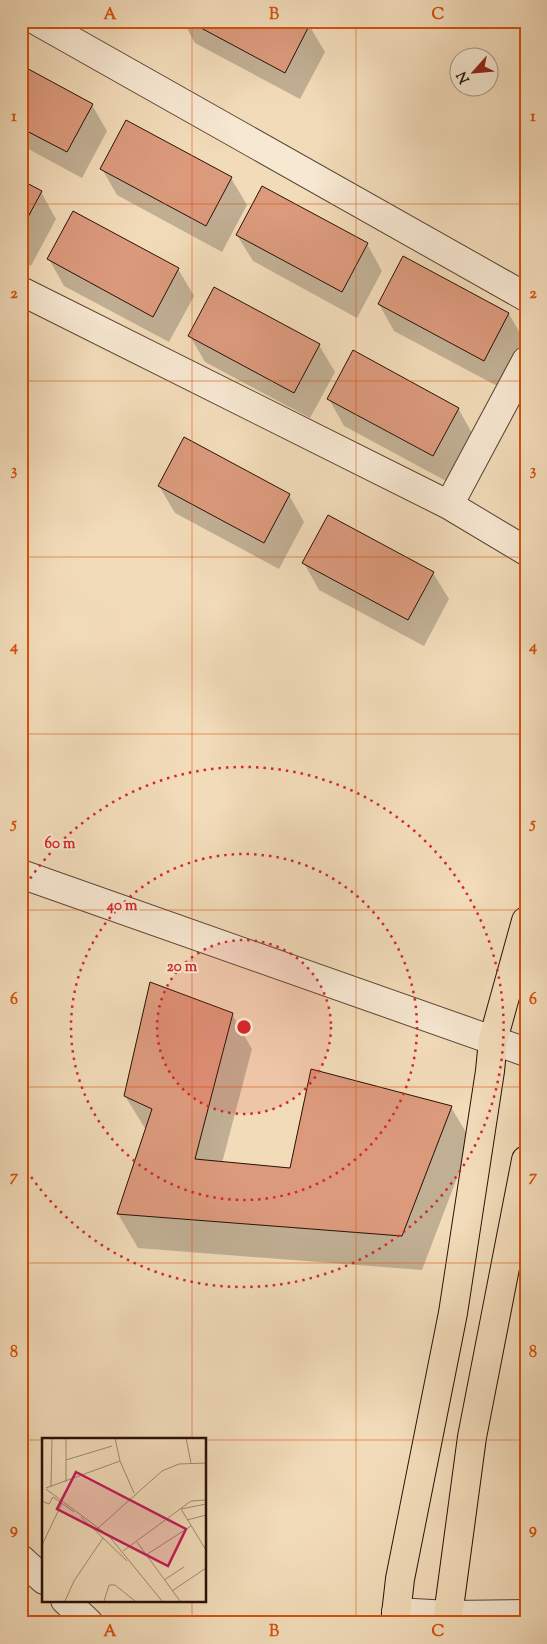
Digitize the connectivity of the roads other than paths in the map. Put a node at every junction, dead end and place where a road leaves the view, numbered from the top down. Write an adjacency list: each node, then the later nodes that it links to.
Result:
1 (37, 21): 3 (street)
2 (21, 291): 5 (street)
3 (526, 296)
4 (526, 362): 5 (street)
5 (449, 505): 6 (street)
6 (526, 551)
7 (21, 874): 9 (street)
8 (526, 921): 9 (main road)
9 (493, 1040): 10 (street); 16 (main road)
10 (526, 1052)
11 (526, 1160): 17 (main road)
12 (21, 1559): 13 (street)
13 (42, 1578)
14 (67, 1602): 18 (street)
15 (526, 1614): 17 (street)
16 (396, 1617): 17 (street)
17 (448, 1619)
18 (89, 1623)

